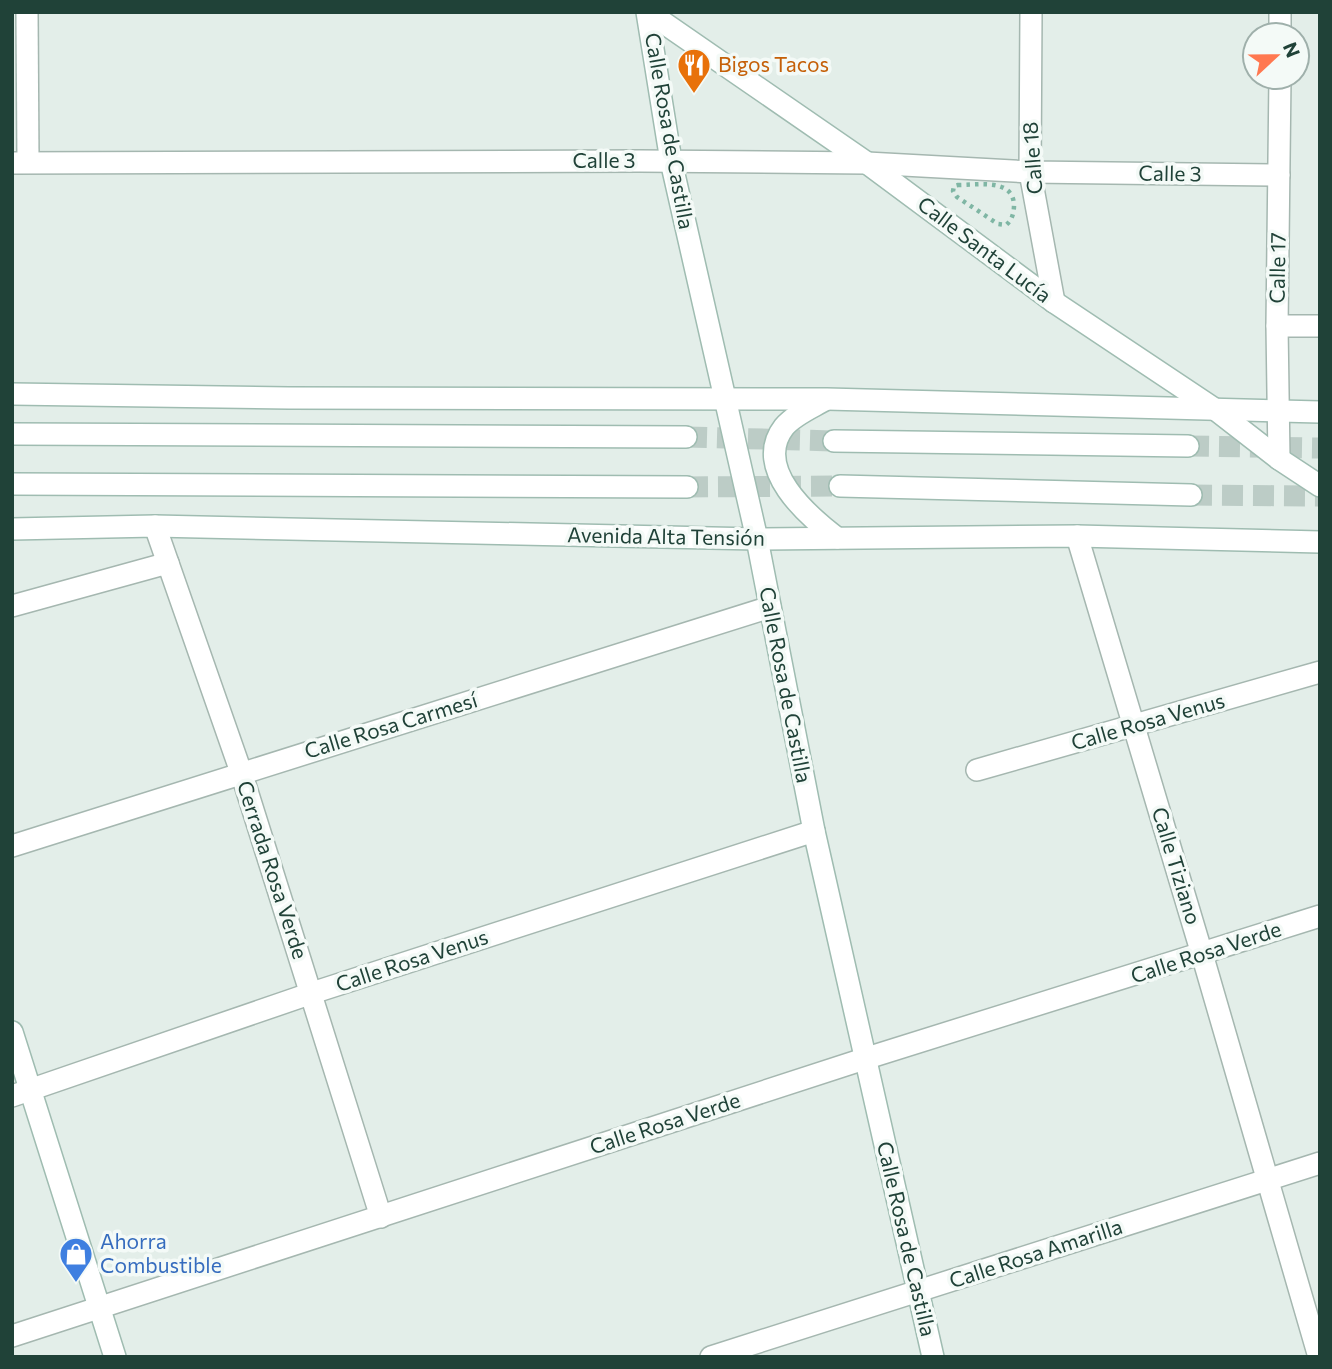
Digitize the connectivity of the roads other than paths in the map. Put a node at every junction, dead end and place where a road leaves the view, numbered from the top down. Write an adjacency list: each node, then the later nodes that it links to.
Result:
1 (27, 12): 6 (street)
2 (648, 12): 5 (street, Calle Rosa de Castilla); 7 (street, Calle Santa Lucía)
3 (1031, 12): 8 (street, Calle 18)
4 (1280, 91): 9 (street, Calle 17)
5 (671, 161): 6 (street, Calle 3); 7 (street, Calle 3); 15 (street, Calle Rosa de Castilla)
6 (20, 163)
7 (867, 163): 8 (street, Calle 3); 10 (street, Calle Santa Lucía)
8 (1030, 172): 9 (street, Calle 3); 10 (street, Calle 18)
9 (1279, 175): 11 (street, Calle 17)
10 (1054, 302): 16 (street, Calle Santa Lucía)
11 (1277, 326): 12 (street); 17 (street, Calle 17)
12 (1320, 326)
13 (12, 394): 15 (street)
14 (827, 399): 15 (street); 16 (street); 32 (street)
15 (726, 400): 33 (street, Calle Rosa de Castilla)
16 (1216, 410): 17 (street); 23 (street, Calle Santa Lucía)
17 (1279, 411): 18 (street); 23 (street, Calle 17)
18 (1320, 412)
19 (12, 434): 20 (street)
20 (686, 437)
21 (834, 440): 22 (street)
22 (1188, 446)
23 (1279, 459): 26 (street, Calle Santa Lucía)
24 (12, 485): 27 (street)
25 (840, 486): 28 (street)
26 (1320, 486)
27 (687, 487)
28 (1191, 495)
29 (155, 526): 30 (street, Avenida Alta Tensión); 33 (street, Avenida Alta Tensión); 35 (street, Cerrada Rosa Verde)
30 (12, 528)
31 (1077, 537): 32 (street, Avenida Alta Tensión); 34 (street, Avenida Alta Tensión); 39 (street, Calle Tiziano)
32 (837, 538): 33 (street, Avenida Alta Tensión)
33 (757, 539): 37 (street, Calle Rosa de Castilla)
34 (1320, 542)
35 (167, 563): 36 (street); 41 (street, Cerrada Rosa Verde)
36 (12, 606)
37 (770, 607): 41 (street, Calle Rosa Carmesí); 42 (street, Calle Rosa de Castilla)
38 (1320, 672): 39 (street, Calle Rosa Venus)
39 (1135, 726): 40 (street, Calle Rosa Venus); 45 (street, Calle Tiziano)
40 (977, 771)
41 (241, 772): 43 (street, Calle Rosa Carmesí); 46 (street, Cerrada Rosa Verde)
42 (814, 831): 46 (street, Calle Rosa Venus); 48 (street, Calle Rosa de Castilla)
43 (12, 846)
44 (1320, 916): 45 (street, Calle Rosa Verde)
45 (1202, 954): 48 (street, Calle Rosa Verde); 51 (street, Calle Tiziano)
46 (312, 993): 49 (street, Calle Rosa Venus); 52 (street, Cerrada Rosa Verde)
47 (12, 1032): 49 (street)
48 (864, 1059): 52 (street, Calle Rosa Verde); 53 (street, Calle Rosa de Castilla)
49 (22, 1093): 54 (street)
50 (1320, 1163): 51 (street, Calle Rosa Amarilla)
51 (1267, 1180): 53 (street, Calle Rosa Amarilla); 59 (street, Calle Tiziano)
52 (382, 1217): 54 (street, Calle Rosa Verde)
53 (917, 1292): 57 (street, Calle Rosa Amarilla); 58 (street, Calle Rosa de Castilla)
54 (100, 1308): 55 (street, Calle Rosa Verde); 56 (street)
55 (12, 1336)
56 (115, 1357)
57 (711, 1357)
58 (933, 1357)
59 (1319, 1357)

